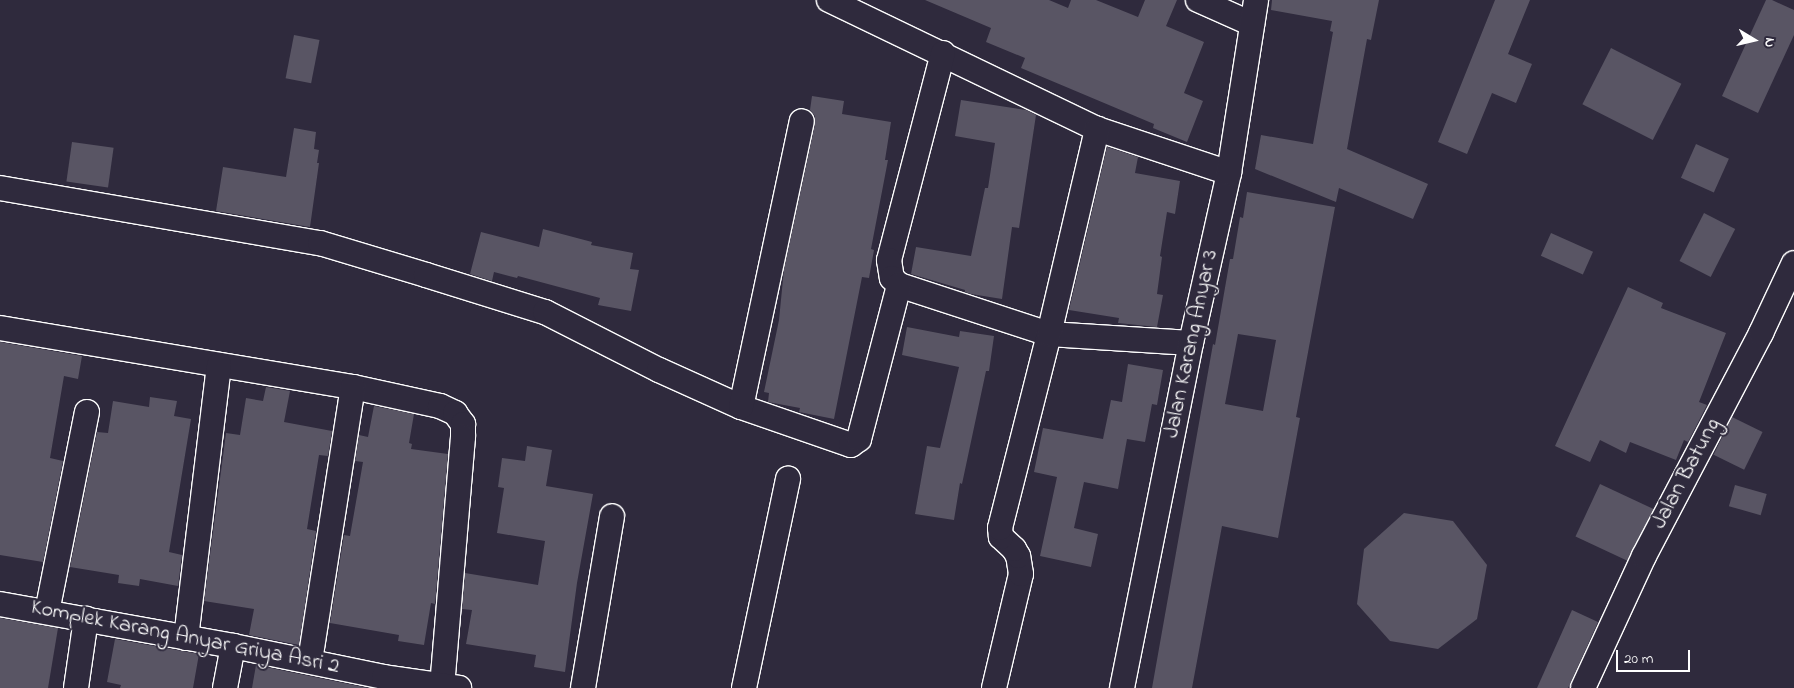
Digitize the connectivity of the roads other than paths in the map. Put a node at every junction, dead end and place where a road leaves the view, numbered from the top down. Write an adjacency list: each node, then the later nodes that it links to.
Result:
1 (829, 0): 5 (street)
2 (1198, 0): 4 (street)
3 (1256, 0): 4 (street, Jalan Karang Anyar 3)
4 (1252, 24): 8 (street, Jalan Karang Anyar 3)
5 (943, 53): 7 (street); 11 (street)
6 (802, 121): 18 (street)
7 (1097, 129): 8 (street); 14 (street)
8 (1229, 173): 15 (street, Jalan Karang Anyar 3)
9 (0, 188): 18 (street)
10 (1794, 263): 12 (street, Jalan Batung)
11 (899, 285): 14 (street); 18 (street)
12 (1788, 288): 36 (street, Jalan Batung)
13 (0, 328): 16 (street)
14 (1049, 334): 15 (street); 34 (street)
15 (1191, 342): 35 (street, Jalan Karang Anyar 3)
16 (219, 365): 17 (street); 25 (street)
17 (353, 387): 27 (street); 29 (street)
18 (741, 407)
19 (87, 412): 23 (street)
20 (788, 479): 33 (street)
21 (612, 516): 32 (street)
22 (0, 604): 23 (street, Komplek Karang Anyar Griya Asri 2)
23 (47, 612): 24 (street, Komplek Karang Anyar Griya Asri 2)
24 (86, 620): 25 (street, Komplek Karang Anyar Griya Asri 2); 30 (street)
25 (186, 638): 26 (street, Komplek Karang Anyar Griya Asri 2)
26 (233, 646): 27 (street, Komplek Karang Anyar Griya Asri 2); 31 (street)
27 (310, 661): 28 (street, Komplek Karang Anyar Griya Asri 2)
28 (383, 682): 29 (street, Komplek Karang Anyar Griya Asri 2)
29 (450, 686)
30 (76, 688)
31 (224, 688)
32 (582, 688)
33 (744, 688)
34 (994, 688)
35 (1122, 688)
36 (1583, 688)

